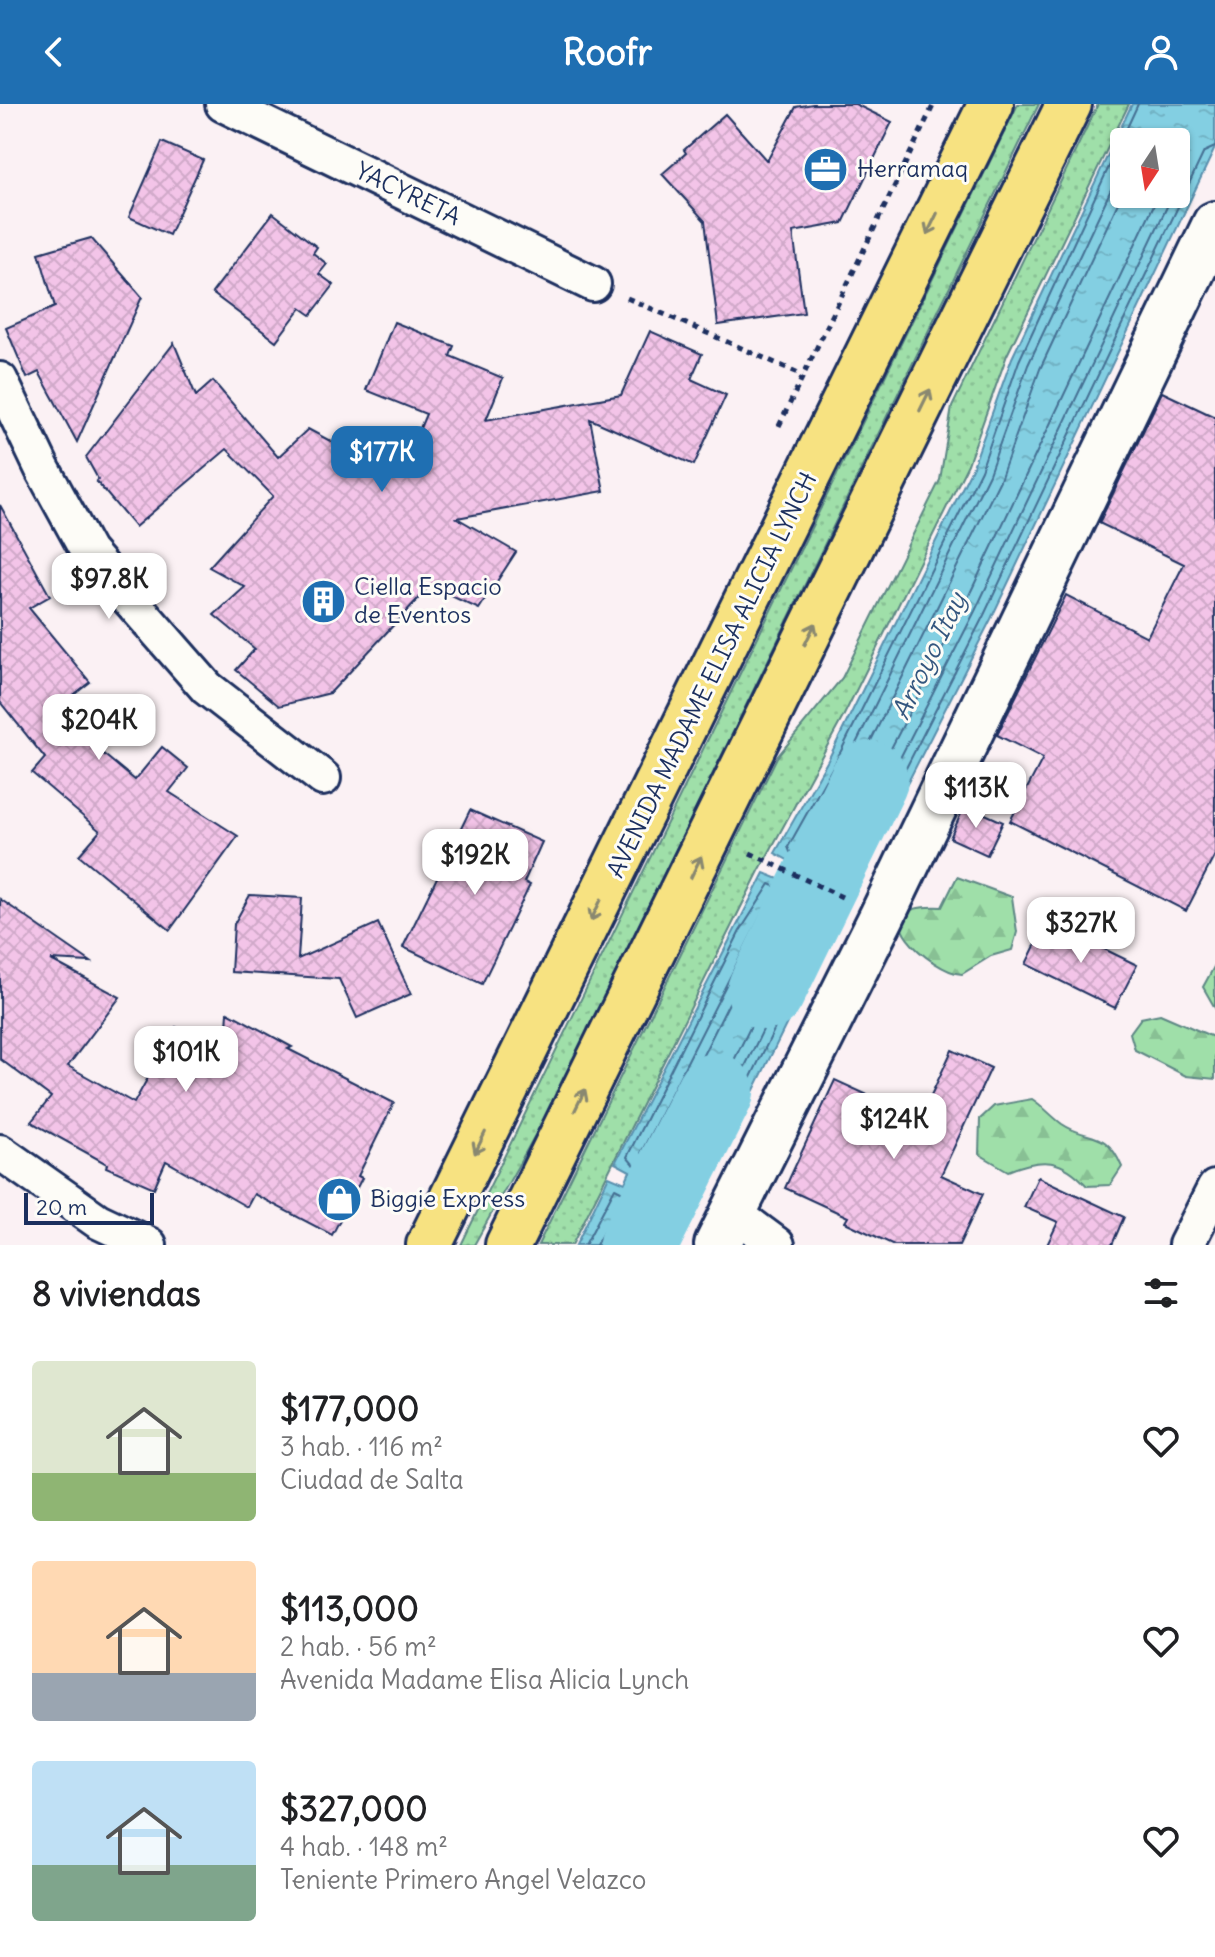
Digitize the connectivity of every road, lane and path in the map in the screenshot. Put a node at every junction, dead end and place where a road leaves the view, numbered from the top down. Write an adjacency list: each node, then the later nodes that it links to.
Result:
1 (223, 104): 5 (street, YACYRETA)
2 (991, 104): 15 (highway, AVENIDA MADAME ELISA ALICIA LYNCH, one-way to 15)
3 (1069, 104): 16 (highway, one-way to 3)
4 (1215, 224): 13 (main road)
5 (593, 284): 6 (path)
6 (803, 375)
7 (0, 380): 8 (street)
8 (323, 778)
9 (762, 859): 10 (path)
10 (845, 899)
11 (0, 1152): 14 (street)
12 (1215, 1188): 18 (street)
13 (725, 1229): 17 (street)
14 (149, 1245)
15 (429, 1245)
16 (508, 1245)
17 (777, 1245)
18 (1186, 1245)

